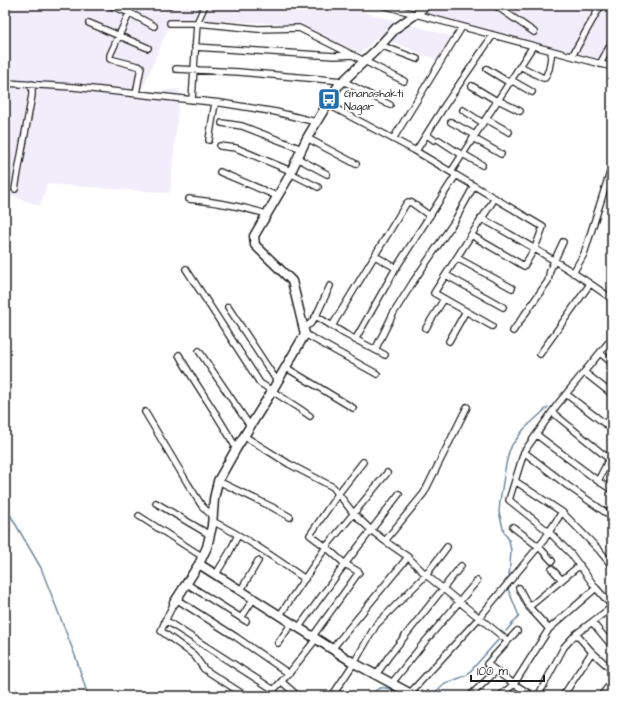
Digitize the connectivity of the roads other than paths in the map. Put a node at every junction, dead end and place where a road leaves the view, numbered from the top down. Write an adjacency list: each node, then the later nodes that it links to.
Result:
1 (109, 5): 8 (street)
2 (133, 5): 8 (street)
3 (204, 5): 12 (street)
4 (382, 5): 9 (street)
5 (426, 5): 9 (street)
6 (495, 5): 15 (street)
7 (601, 5): 25 (street)
8 (130, 13): 13 (street); 17 (street)
9 (416, 14): 14 (street); 19 (street)
10 (89, 23): 17 (street)
11 (170, 23): 12 (street)
12 (197, 23): 21 (street); 24 (street)
13 (154, 26)
14 (462, 27): 16 (street); 57 (street)
15 (534, 32)
16 (493, 35): 20 (street); 54 (street)
17 (119, 36): 22 (street); 41 (street)
18 (612, 42): 28 (street)
19 (380, 45): 26 (street); 27 (street)
20 (533, 46): 23 (street); 29 (street)
21 (195, 47): 24 (street); 32 (street)
22 (148, 48)
23 (552, 51): 25 (street); 29 (street)
24 (354, 55): 27 (street)
25 (572, 56): 28 (street)
26 (417, 59)
27 (365, 61): 34 (street); 35 (street)
28 (600, 64): 30 (street)
29 (520, 66): 36 (street)
30 (612, 67)
31 (176, 69): 32 (street)
32 (194, 70): 34 (street); 42 (street)
33 (487, 70): 36 (street)
34 (343, 81): 45 (street); 46 (street)
35 (404, 81)
36 (510, 82): 40 (street); 43 (street)
37 (5, 83): 38 (street)
38 (32, 84): 41 (street); 75 (street)
39 (472, 86): 43 (street)
40 (532, 92)
41 (136, 94): 42 (street)
42 (192, 100): 44 (street)
43 (498, 101): 48 (street); 49 (street)
44 (215, 103): 50 (street); 58 (street)
45 (327, 104): 50 (street); 57 (street)
46 (390, 105)
47 (463, 110): 49 (street)
48 (520, 111)
49 (484, 121): 53 (street); 55 (street)
50 (316, 122): 56 (street)
51 (451, 122): 55 (street)
52 (222, 123): 60 (street)
53 (509, 132)
54 (426, 135): 61 (street); 62 (street)
55 (474, 136): 62 (street); 63 (street)
56 (307, 138): 60 (street); 65 (street)
57 (393, 139): 61 (street)
58 (209, 140)
59 (220, 146): 69 (street)
60 (302, 149): 64 (street)
61 (416, 151): 70 (street)
62 (462, 154): 66 (street); 70 (street)
63 (501, 154)
64 (297, 158): 69 (street); 71 (street)
65 (356, 164)
66 (482, 166)
67 (612, 166): 90 (street)
68 (220, 172): 76 (street)
69 (290, 172): 74 (street); 76 (street)
70 (451, 172): 72 (street)
71 (327, 174)
72 (456, 175): 73 (street); 80 (street)
73 (474, 186): 77 (street); 109 (street)
74 (318, 187)
75 (16, 188)
76 (277, 196): 79 (street)
77 (495, 198): 81 (street); 84 (street)
78 (190, 199): 79 (street)
79 (266, 214): 104 (street)
80 (430, 216): 85 (street); 88 (street)
81 (481, 218): 82 (street); 84 (street)
82 (470, 235): 84 (street); 86 (street)
83 (563, 242): 87 (street)
84 (534, 248): 87 (street)
85 (375, 256): 88 (street); 101 (street)
86 (456, 258): 91 (street); 94 (street)
87 (554, 261): 90 (street); 105 (street)
88 (396, 268): 107 (street)
89 (186, 269): 120 (street)
90 (573, 273): 92 (street)
91 (446, 275): 95 (street); 98 (street)
92 (590, 284): 96 (street); 112 (street)
93 (330, 286): 100 (street)
94 (512, 288)
95 (444, 298): 99 (street); 103 (street)
96 (612, 299)
97 (228, 307): 119 (street)
98 (503, 307)
99 (466, 312): 102 (street); 108 (street)
100 (316, 316): 101 (street); 104 (street)
101 (332, 326): 107 (street)
102 (492, 326)
103 (426, 328)
104 (305, 330): 116 (street); 118 (street)
105 (513, 331)
106 (612, 338): 111 (street)
107 (355, 340): 109 (street)
108 (449, 341)
109 (375, 350): 114 (street)
110 (199, 351): 128 (street)
111 (600, 353): 115 (street); 117 (street)
112 (540, 354)
113 (179, 355): 132 (street)
114 (385, 355)
115 (612, 363)
116 (286, 367): 119 (street); 124 (street)
117 (584, 372): 121 (street); 122 (street)
118 (377, 374)
119 (277, 381): 120 (street)
120 (272, 391): 127 (street); 128 (street)
121 (566, 394): 126 (street); 129 (street)
122 (612, 394)
123 (467, 407): 155 (street)
124 (352, 408)
125 (145, 412): 149 (street)
126 (552, 412): 130 (street); 134 (street)
127 (310, 416)
128 (250, 426): 131 (street)
129 (612, 429)
130 (537, 435): 133 (street); 139 (street)
131 (244, 436): 132 (street); 141 (street)
132 (236, 448): 137 (street)
133 (524, 452): 138 (street); 148 (street)
134 (611, 457): 139 (street)
135 (363, 462): 141 (street)
136 (387, 473): 145 (street)
137 (218, 481): 147 (street); 149 (street)
138 (515, 481): 144 (street); 152 (street)
139 (598, 481): 140 (street)
140 (612, 490)
141 (338, 494): 145 (street); 156 (street)
142 (399, 494): 151 (street)
143 (156, 504): 153 (street)
144 (562, 512): 152 (street); 166 (street)
145 (354, 514): 151 (street); 156 (street)
146 (139, 516): 160 (street)
147 (290, 517)
148 (612, 517)
149 (212, 518): 153 (street); 154 (street)
150 (513, 527): 158 (street)
151 (371, 530): 155 (street); 163 (street)
152 (549, 532): 158 (street); 164 (street)
153 (210, 535): 160 (street)
154 (238, 535): 168 (street); 170 (street)
155 (385, 541): 159 (street)
156 (326, 547): 163 (street); 170 (street)
157 (447, 547): 169 (street)
158 (539, 547): 162 (street); 184 (street)
159 (408, 557): 169 (street); 195 (street)
160 (201, 560): 168 (street); 173 (street)
161 (258, 561): 177 (street)
162 (552, 561)
163 (345, 564): 187 (street); 191 (street)
164 (580, 565): 171 (street); 176 (street)
165 (461, 566): 174 (street)
166 (612, 566)
167 (552, 570): 171 (street)
168 (216, 574): 177 (street)
169 (426, 575): 174 (street); 197 (street)
170 (305, 579): 183 (street)
171 (562, 580): 182 (street)
172 (477, 581): 180 (street)
173 (187, 584): 178 (street); 179 (street)
174 (443, 588): 180 (street); 201 (street)
175 (519, 588): 182 (street)
176 (596, 588): 181 (street); 188 (street)
177 (241, 590): 178 (street)
178 (254, 598): 183 (street)
179 (175, 601): 185 (street); 200 (street)
180 (459, 602): 184 (street); 203 (street)
181 (612, 606): 186 (street)
182 (529, 607): 188 (street)
183 (280, 615): 187 (street)
184 (479, 618): 192 (street); 207 (street)
185 (165, 620): 206 (street); 208 (street)
186 (592, 622): 190 (street); 194 (street)
187 (296, 625): 191 (street); 193 (street)
188 (549, 629): 204 (street)
189 (517, 631): 192 (street)
190 (576, 634): 196 (street); 214 (street)
191 (314, 638): 195 (street); 200 (street)
192 (508, 641): 199 (street)
193 (278, 643)
194 (612, 646)
195 (332, 649): 197 (street)
196 (592, 652): 198 (street); 215 (street)
197 (354, 663): 201 (street); 211 (street)
198 (612, 670)
199 (496, 671): 204 (street); 212 (street)
200 (288, 673): 202 (street)
201 (376, 675): 203 (street)
202 (282, 682): 206 (street); 210 (street)
203 (392, 683): 207 (street)
204 (514, 684): 213 (street); 214 (street)
205 (608, 687): 216 (street)
206 (274, 690): 209 (street)
207 (412, 695)
208 (246, 696)
209 (268, 696)
210 (298, 696)
211 (332, 696)
212 (470, 696)
213 (500, 696)
214 (534, 696)
215 (563, 696)
216 (601, 696)

